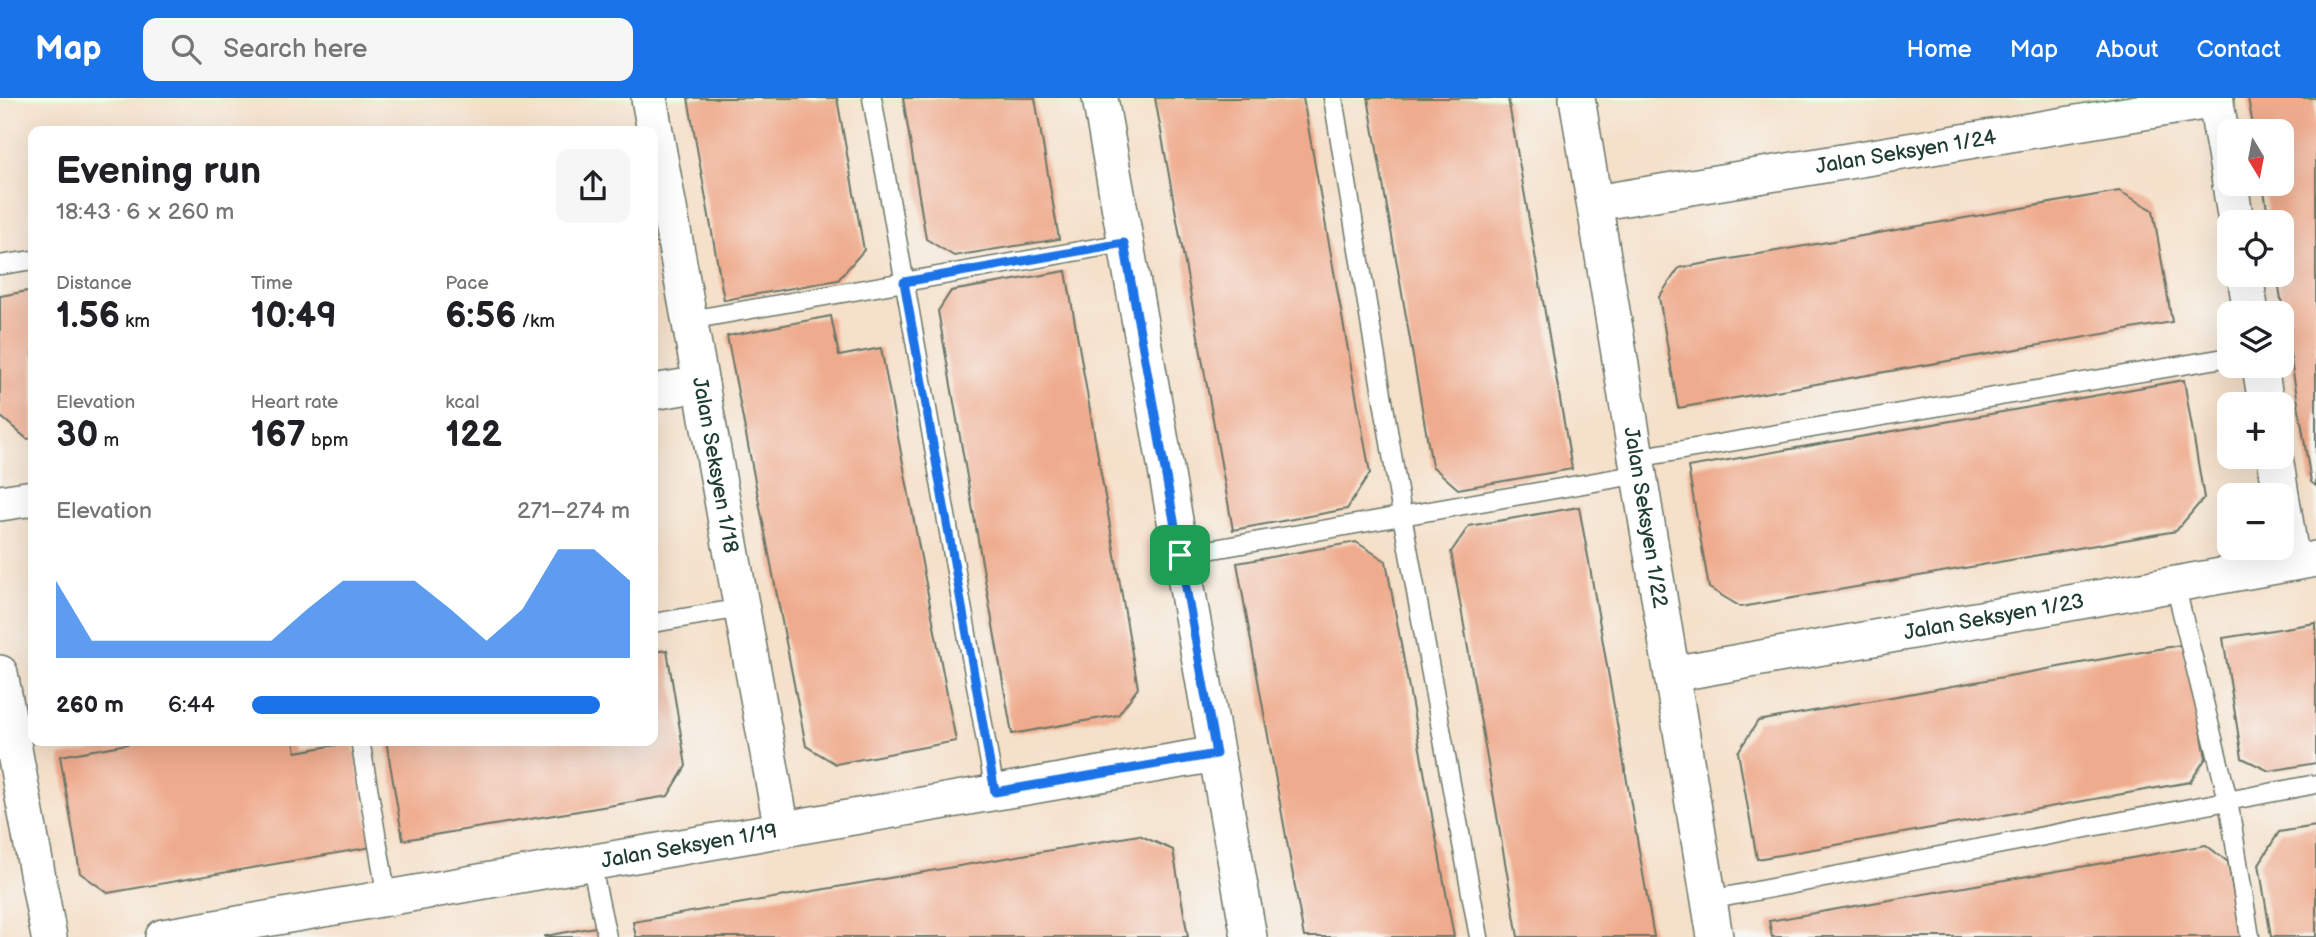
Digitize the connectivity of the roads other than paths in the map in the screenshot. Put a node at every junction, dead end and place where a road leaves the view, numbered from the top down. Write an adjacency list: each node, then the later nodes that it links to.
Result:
1 (649, 98): 8 (street, Jalan Seksyen 1/18)
2 (872, 98): 14 (lane)
3 (1100, 98): 11 (street)
4 (1333, 98): 22 (lane)
5 (1577, 98): 10 (street, Jalan Seksyen 1/22)
6 (2216, 99): 7 (street); 10 (street, Jalan Seksyen 1/24)
7 (2219, 119)
8 (654, 126)
9 (658, 147): 15 (street, Jalan Seksyen 1/18)
10 (1595, 203): 19 (street, Jalan Seksyen 1/22)
11 (1124, 243): 14 (lane); 24 (street)
12 (28, 261): 13 (lane)
13 (0, 265)
14 (904, 282): 15 (lane); 35 (lane)
15 (690, 320): 17 (street, Jalan Seksyen 1/18)
16 (2217, 359): 19 (lane)
17 (701, 384): 18 (street); 27 (street, Jalan Seksyen 1/18)
18 (658, 391)
19 (1638, 466): 22 (lane); 30 (street, Jalan Seksyen 1/22)
20 (28, 499): 21 (street)
21 (0, 503)
22 (1402, 515): 24 (lane); 45 (lane)
23 (2294, 532): 25 (street)
24 (1180, 555): 33 (street)
25 (2304, 561): 26 (street, Jalan Seksyen 1/23)
26 (2175, 584): 30 (street, Jalan Seksyen 1/23); 36 (lane)
27 (742, 608): 28 (lane); 37 (street, Jalan Seksyen 1/18)
28 (658, 622)
29 (0, 673): 31 (street)
30 (1672, 674): 40 (street, Jalan Seksyen 1/22)
31 (22, 729): 41 (street)
32 (361, 746): 39 (lane)
33 (1216, 754): 35 (street, Jalan Seksyen 1/19); 44 (street)
34 (2316, 784): 36 (lane)
35 (995, 792): 37 (street, Jalan Seksyen 1/19)
36 (2228, 800): 40 (lane); 47 (lane)
37 (782, 830): 38 (street, Jalan Seksyen 1/19)
38 (591, 863): 39 (street, Jalan Seksyen 1/19); 43 (lane)
39 (387, 898): 42 (street, Jalan Seksyen 1/19)
40 (1709, 900): 46 (street, Jalan Seksyen 1/22)
41 (49, 937)
42 (163, 937)
43 (607, 937)
44 (1249, 937)
45 (1479, 937)
46 (1715, 937)
47 (2250, 937)

